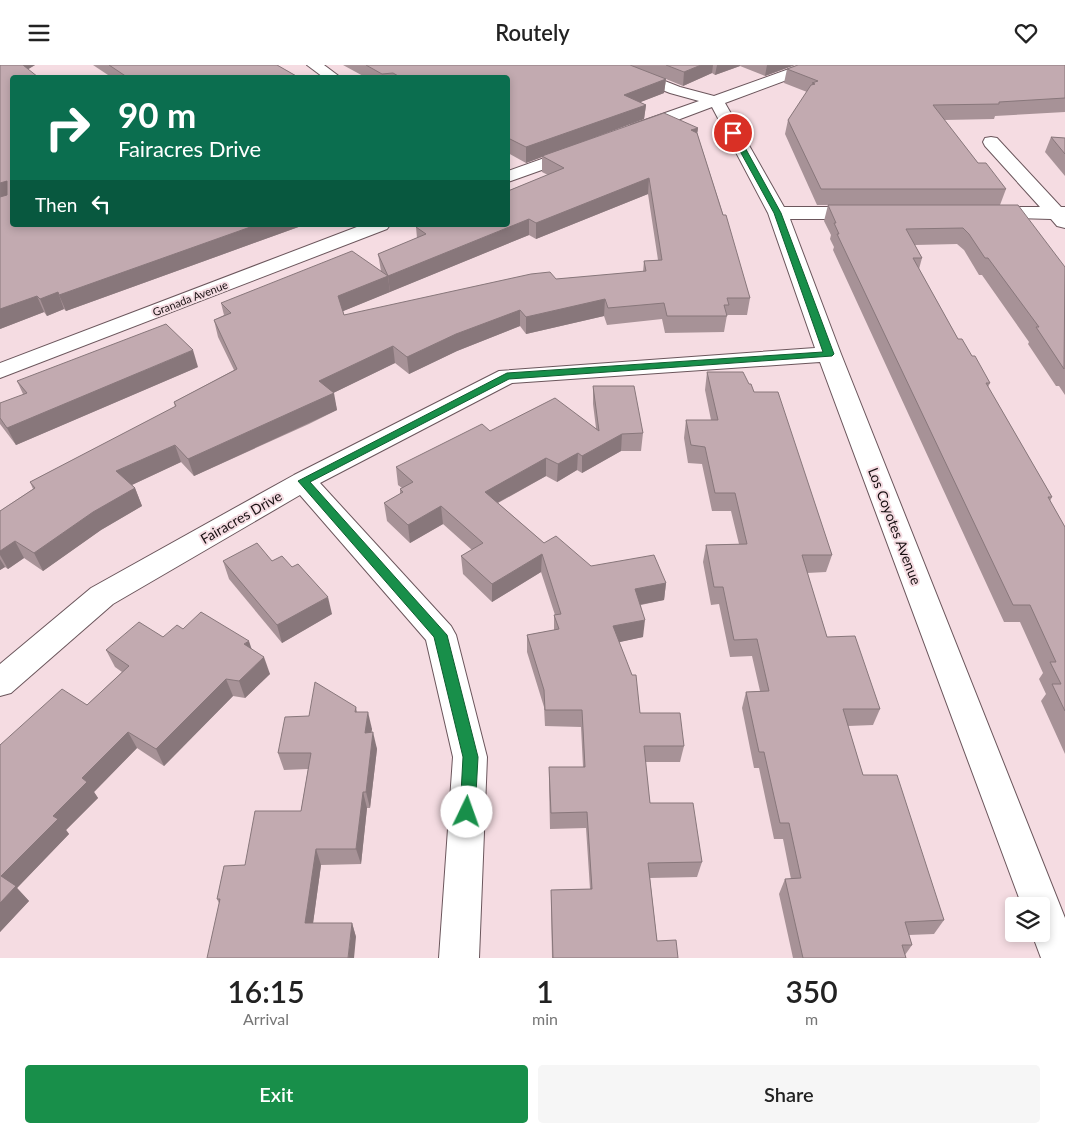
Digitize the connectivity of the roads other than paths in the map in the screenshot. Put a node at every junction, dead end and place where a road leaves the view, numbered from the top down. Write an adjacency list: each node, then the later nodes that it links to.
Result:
1 (314, 65): 4 (street)
2 (611, 65): 5 (street)
3 (814, 65): 5 (street)
4 (329, 75)
5 (716, 101): 6 (street); 10 (street, Los Coyotes Avenue)
6 (625, 134)
7 (991, 142): 13 (street)
8 (589, 147): 9 (street)
9 (510, 176)
10 (778, 213): 11 (street); 15 (street, Los Coyotes Avenue)
11 (887, 213)
12 (966, 213): 13 (street)
13 (1062, 216)
14 (375, 227): 16 (street, Granada Avenue)
15 (829, 354): 17 (street, Fairacres Drive); 20 (street, Los Coyotes Avenue)
16 (0, 371)
17 (303, 481): 18 (street, Fairacres Drive); 19 (street)
18 (0, 683)
19 (459, 958)
20 (1061, 958)

